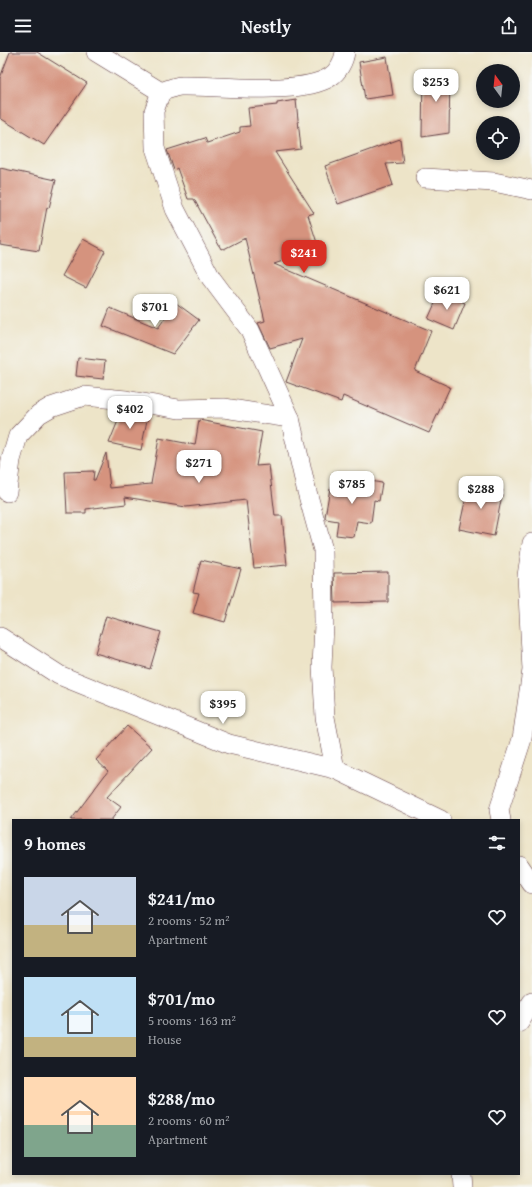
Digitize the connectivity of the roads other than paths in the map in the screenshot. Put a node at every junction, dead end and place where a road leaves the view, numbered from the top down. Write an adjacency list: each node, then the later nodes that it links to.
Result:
1 (96, 52): 3 (street)
2 (345, 52): 3 (street)
3 (161, 92): 6 (street)
4 (424, 178): 5 (street)
5 (532, 190)
6 (290, 418): 7 (street); 11 (street)
7 (8, 492)
8 (532, 543): 10 (street)
9 (0, 637): 11 (street)
10 (532, 670): 13 (street)
11 (335, 769): 12 (street)
12 (439, 819)
13 (501, 819)
14 (520, 866): 15 (street)
15 (532, 884)
16 (532, 1002): 17 (street)
17 (520, 1022)
18 (461, 1175): 19 (street)
19 (462, 1187)

